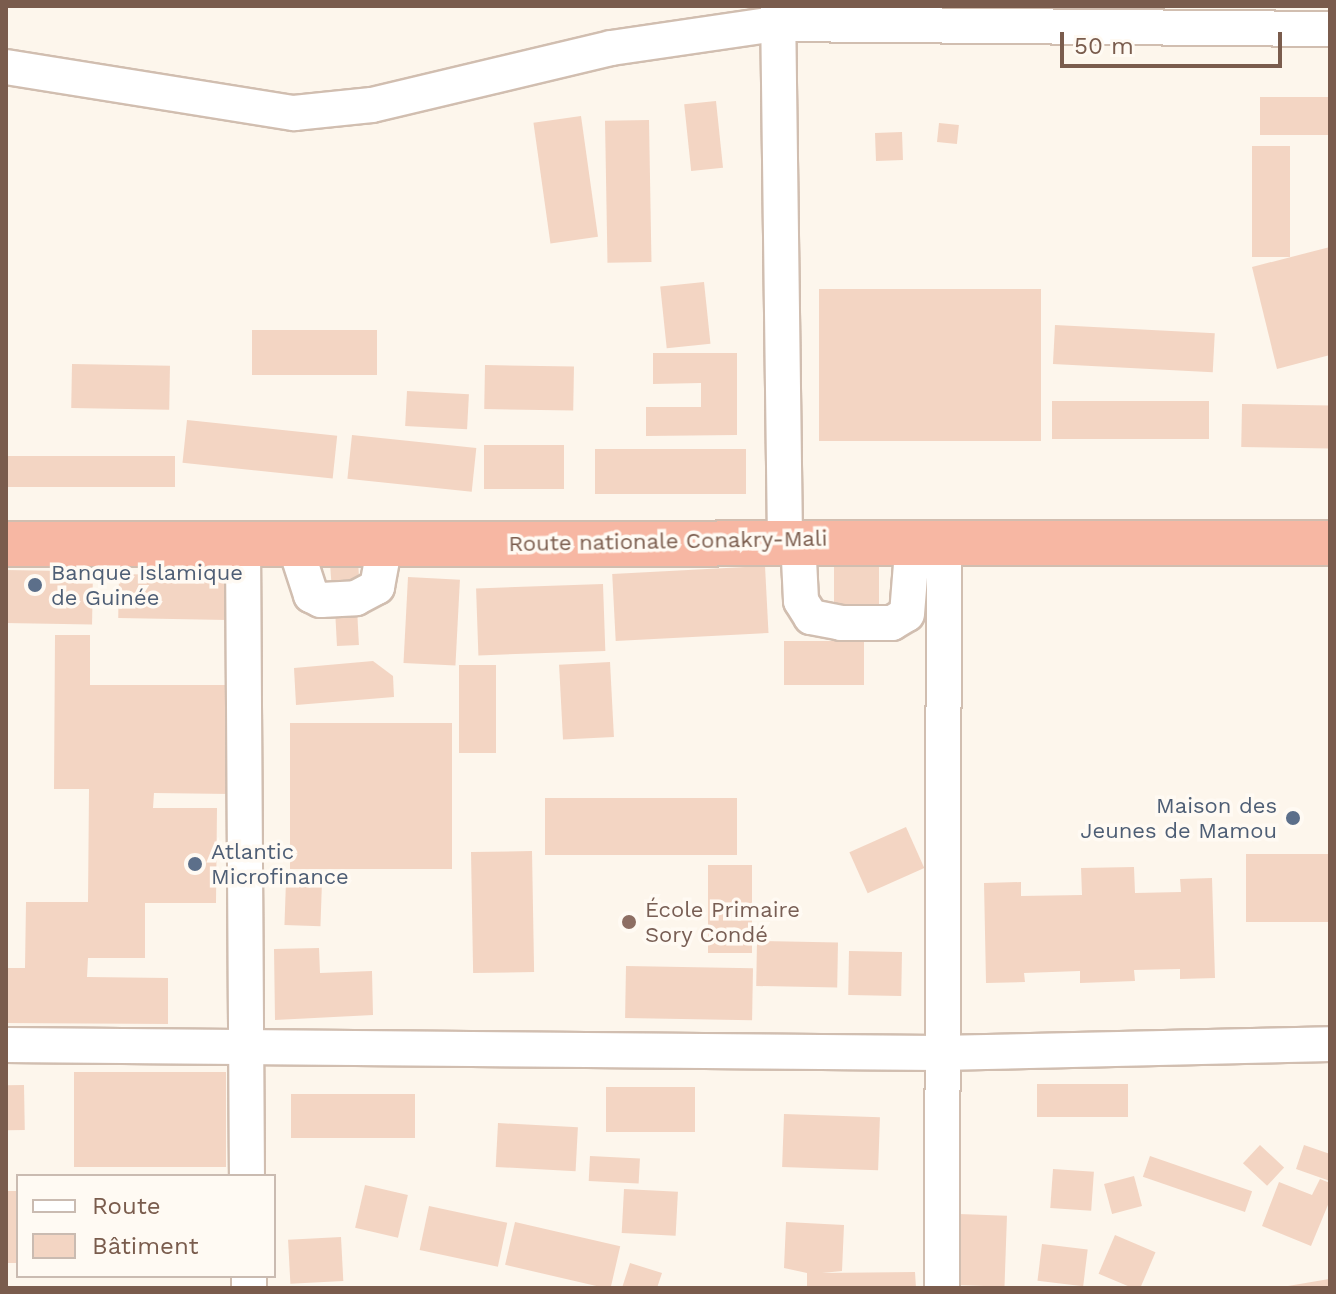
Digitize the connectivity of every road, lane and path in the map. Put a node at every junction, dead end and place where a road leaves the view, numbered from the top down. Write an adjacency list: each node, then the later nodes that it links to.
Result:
1 (777, 15): 2 (street); 3 (street); 4 (street)
2 (1330, 29)
3 (6, 67)
4 (792, 539): 5 (highway, Route nationale Conakry-Mali); 5 (street); 8 (highway, Route nationale Conakry-Mali)
5 (928, 540): 6 (highway, Route nationale Conakry-Mali); 12 (street)
6 (1330, 543)
7 (6, 544): 8 (highway, Route nationale Conakry-Mali)
8 (243, 546): 11 (street)
9 (1330, 1044): 12 (street)
10 (6, 1045): 11 (street)
11 (245, 1047): 12 (street); 13 (street)
12 (939, 1053): 14 (street)
13 (247, 1174)
14 (942, 1288)

